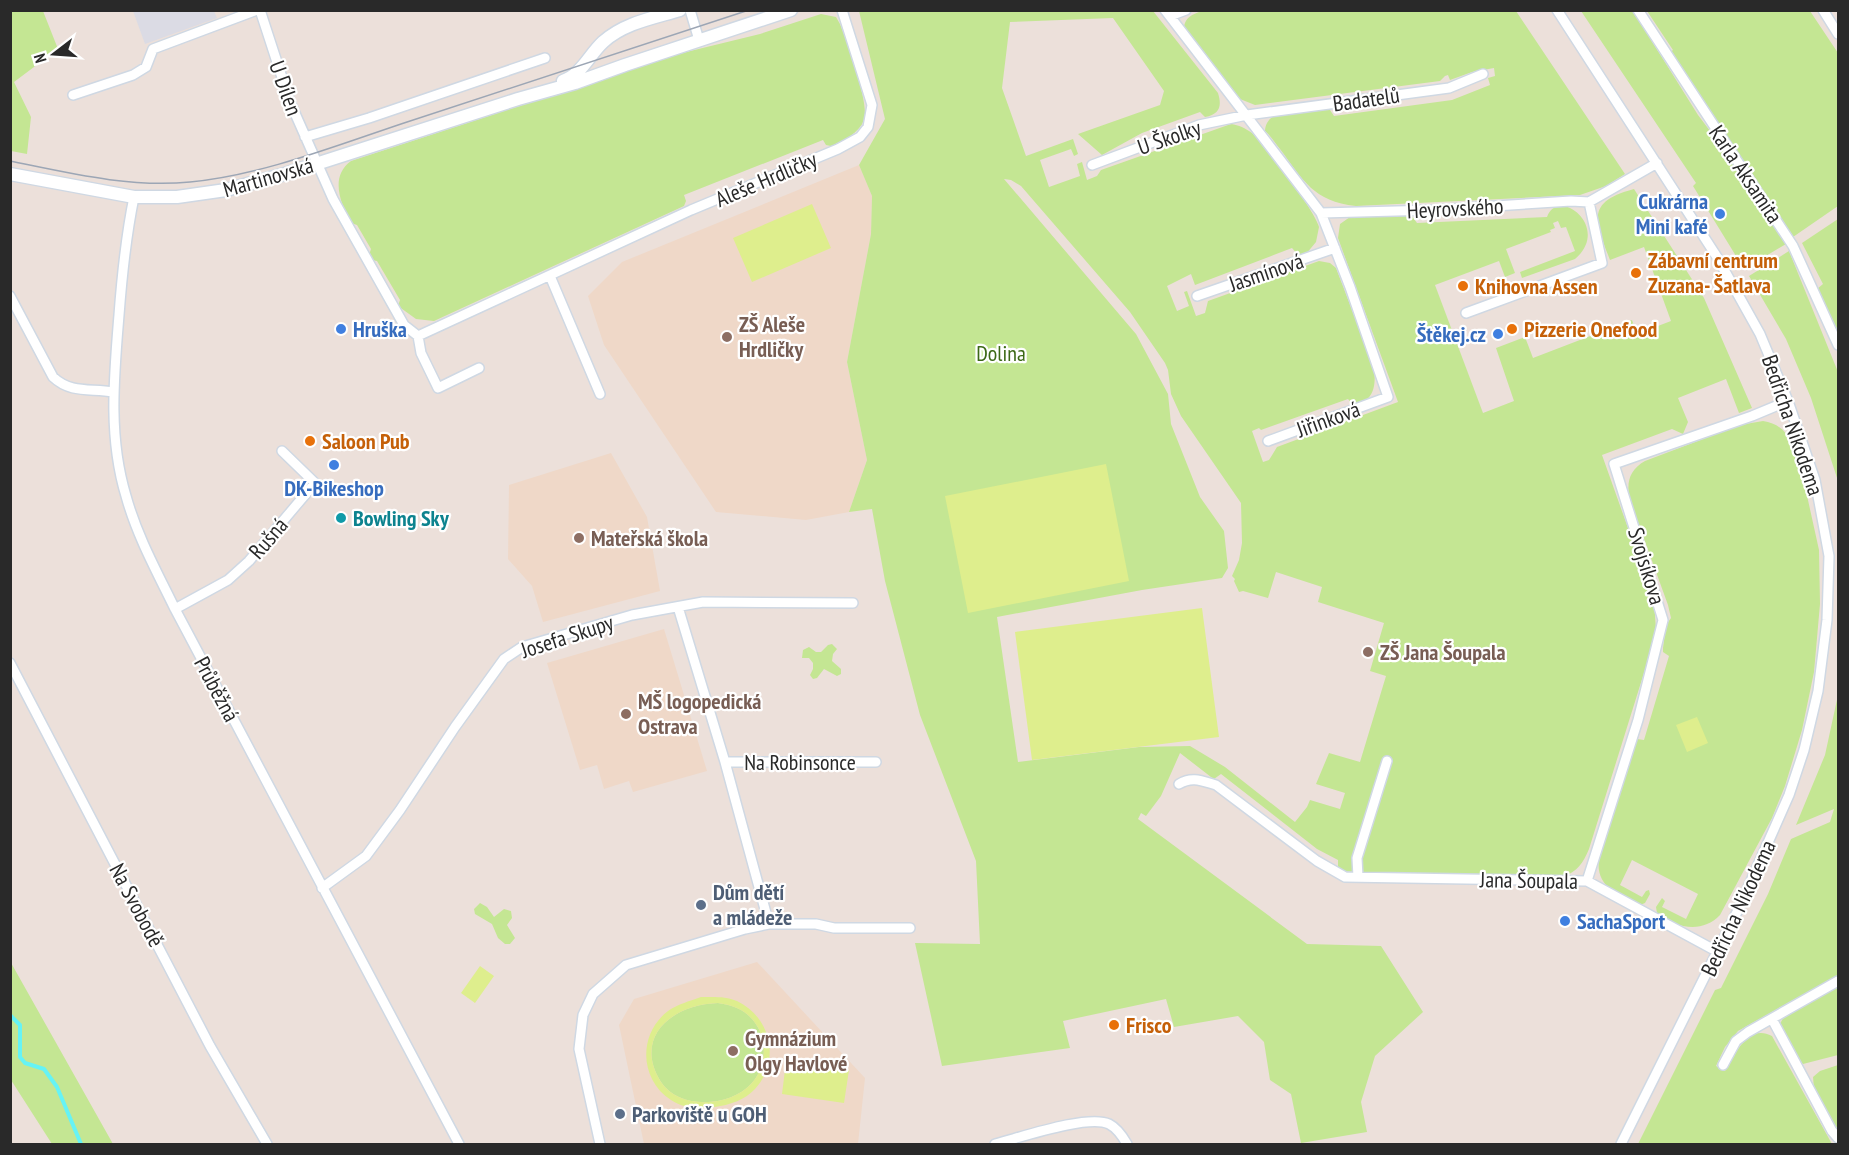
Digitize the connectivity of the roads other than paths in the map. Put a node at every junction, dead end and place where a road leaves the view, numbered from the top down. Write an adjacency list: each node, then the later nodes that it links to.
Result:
1 (259, 10): 15 (street, U Dílen); 18 (street, U Dílen)
2 (680, 10): 16 (street, Martinovská)
3 (690, 10): 12 (street)
4 (791, 10): 12 (street, Martinovská)
5 (842, 10): 27 (street, Aleše Hrdličky)
6 (1186, 10): 10 (street)
7 (1557, 10): 19 (street, Bedřicha Nikodema)
8 (1638, 10): 32 (street, Karla Aksamita)
9 (1823, 10): 11 (street)
10 (1168, 13): 17 (street)
11 (1839, 34)
12 (699, 40): 16 (street, Martinovská)
13 (545, 58): 18 (street)
14 (1483, 74): 17 (street, Badatelů)
15 (73, 95)
16 (518, 99): 20 (street, Martinovská)
17 (1247, 115): 21 (street, U Školky); 25 (street)
18 (305, 137): 20 (street, U Dílen)
19 (1657, 163): 24 (street); 36 (street, Bedřicha Nikodema)
20 (317, 164): 23 (street, Martinovská); 31 (street)
21 (1092, 165)
22 (10, 174): 23 (street, Martinovská)
23 (134, 197): 34 (street, Průběžná)
24 (1589, 202): 25 (street, Heyrovského); 30 (street)
25 (1321, 213): 26 (street)
26 (1335, 248): 29 (street, Jasmínová); 37 (street, Jiřinková)
27 (550, 276): 31 (street, Aleše Hrdličky); 35 (street)
28 (10, 296): 34 (street)
29 (1197, 296)
30 (1466, 314)
31 (418, 336): 33 (street)
32 (1839, 345)
33 (479, 368)
34 (113, 392): 41 (street, Průběžná)
35 (600, 394)
36 (1788, 401): 48 (street, Svojsíkova); 52 (street, Bedřicha Nikodema)
37 (1268, 441)
38 (282, 452): 41 (street, Rušná)
39 (853, 603): 40 (street, Josefa Skupy)
40 (678, 607): 44 (street, Na Robinsonce); 49 (street, Josefa Skupy)
41 (175, 609): 49 (street, Průběžná)
42 (10, 663): 57 (street, Na Svobodě)
43 (1387, 761): 47 (street)
44 (724, 762): 45 (street, Na Robinsonce); 50 (street, Na Robinsonce)
45 (876, 762)
46 (1179, 784): 47 (street, Jana Šoupala)
47 (1358, 877): 48 (street, Jana Šoupala)
48 (1587, 881): 52 (street, Jana Šoupala)
49 (322, 888): 58 (street, Průběžná)
50 (769, 924): 51 (street); 59 (street)
51 (910, 928)
52 (1718, 951): 62 (street, Bedřicha Nikodema)
53 (1839, 981): 54 (street)
54 (1772, 1019): 55 (street); 56 (street)
55 (1723, 1065)
56 (1839, 1138)
57 (267, 1144)
58 (459, 1144)
59 (600, 1144)
60 (995, 1144): 61 (street)
61 (1126, 1144)
62 (1621, 1144)

